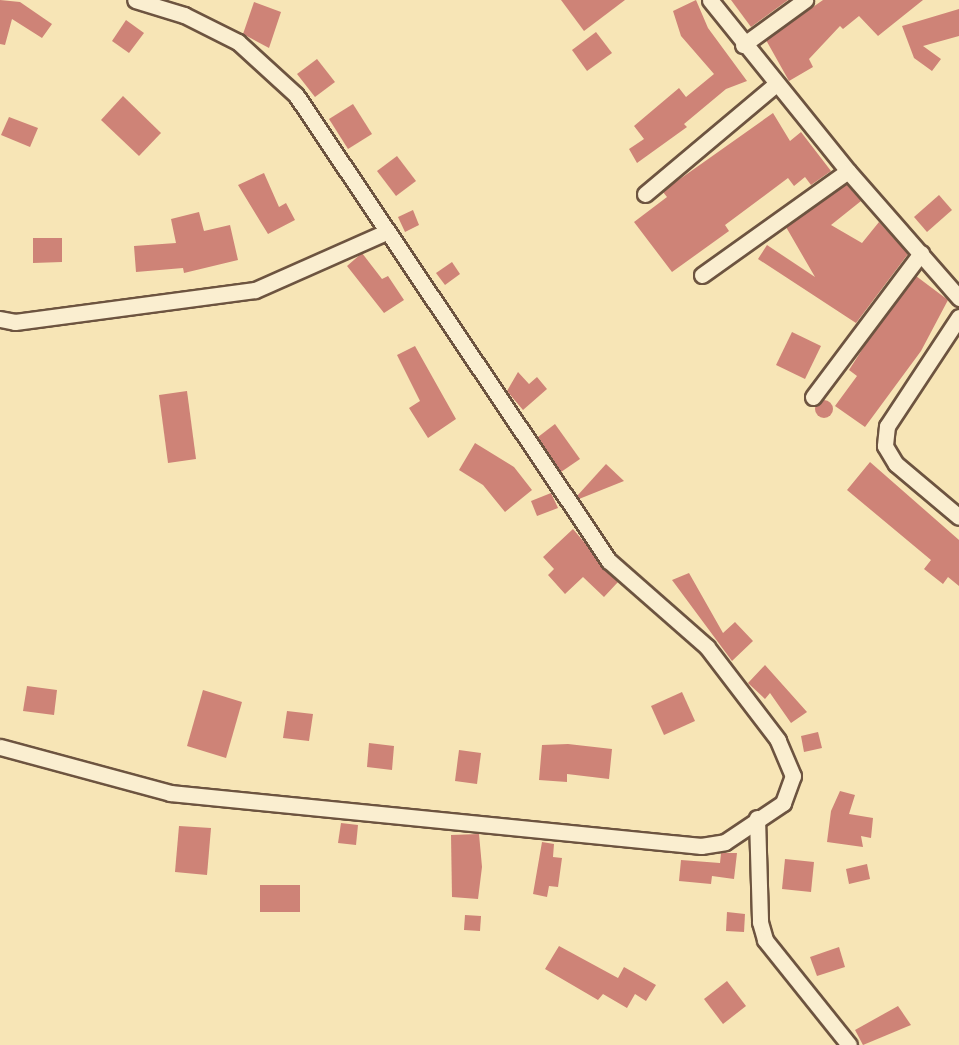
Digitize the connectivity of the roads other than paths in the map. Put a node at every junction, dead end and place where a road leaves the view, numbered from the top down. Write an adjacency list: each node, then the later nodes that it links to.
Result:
1 (135, 0): 8 (street)
2 (710, 0): 4 (street)
3 (805, 0): 4 (street)
4 (743, 45): 5 (street)
5 (776, 84): 6 (street); 7 (street)
6 (848, 171): 9 (street); 10 (street)
7 (645, 194)
8 (386, 232): 13 (street); 17 (street)
9 (921, 253): 11 (street); 14 (street)
10 (702, 275)
11 (959, 298)
12 (959, 317): 15 (street)
13 (0, 319)
14 (813, 397)
15 (959, 517)
16 (0, 747): 17 (street)
17 (757, 818): 18 (street)
18 (849, 1045)

